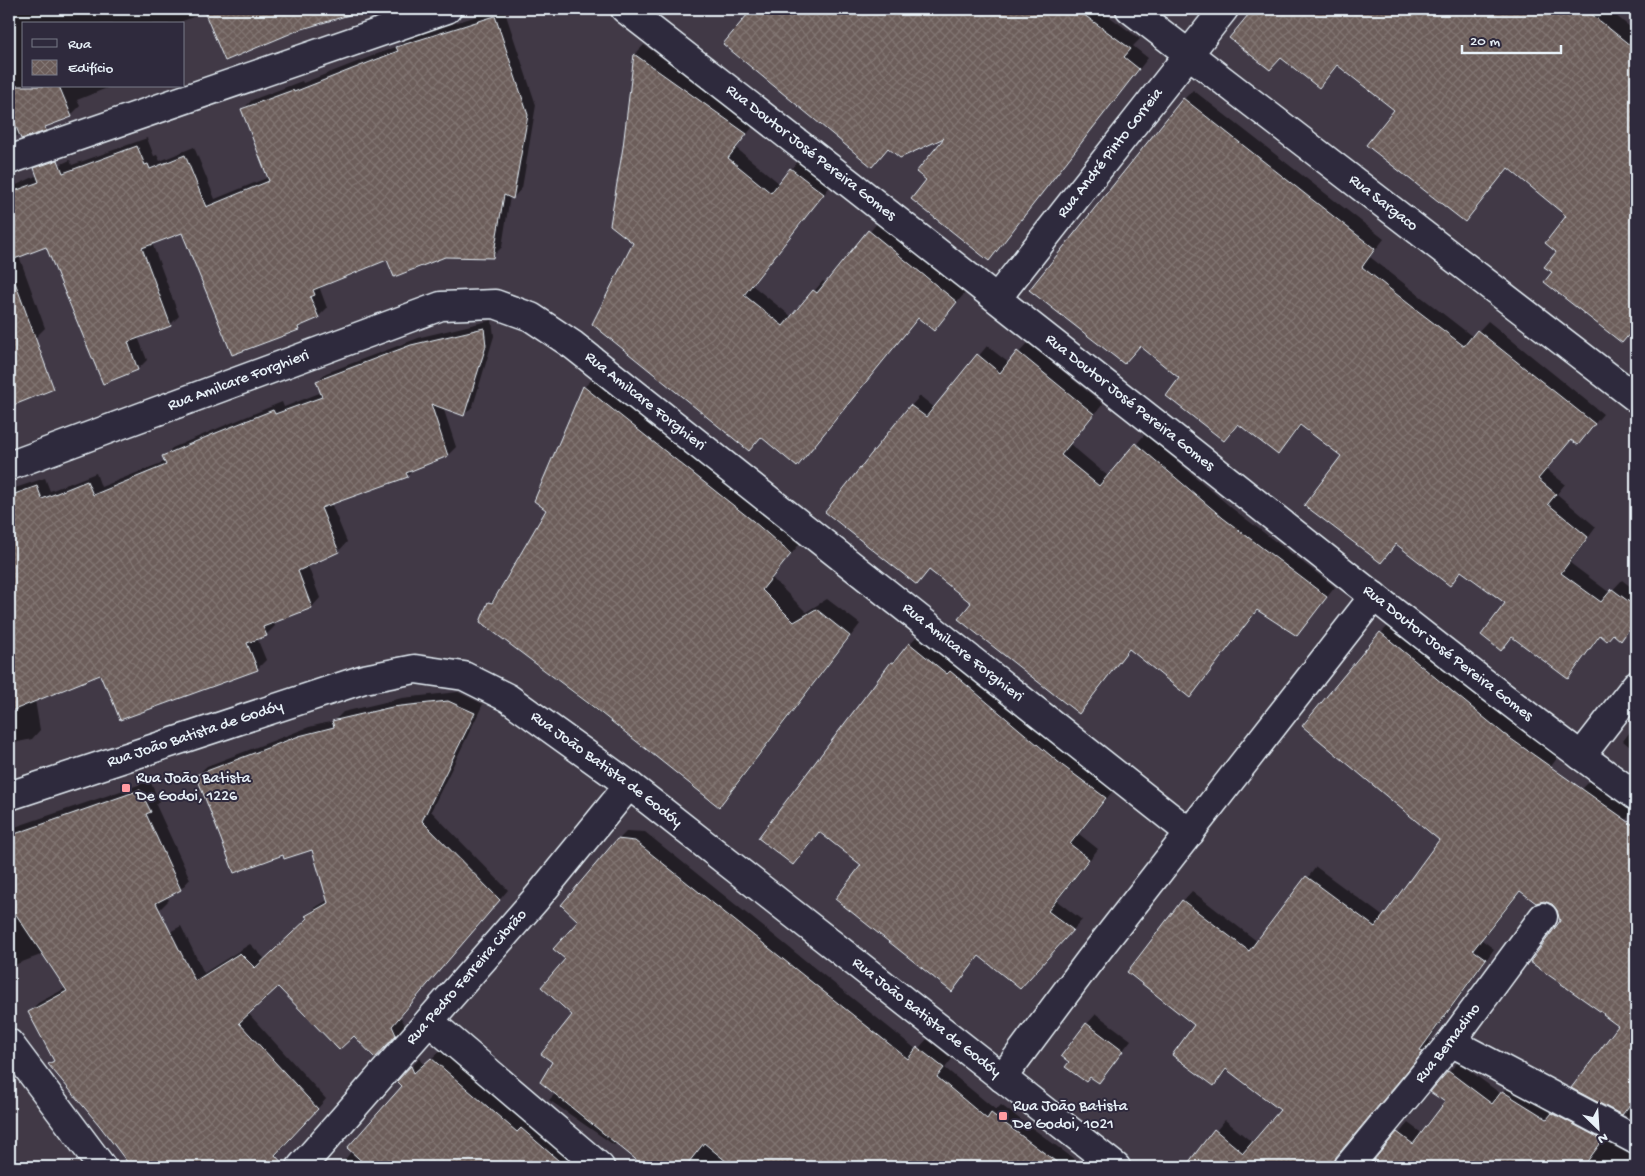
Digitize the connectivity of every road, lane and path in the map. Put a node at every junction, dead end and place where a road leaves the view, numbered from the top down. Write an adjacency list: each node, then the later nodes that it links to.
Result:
1 (447, 9): 6 (street)
2 (625, 9): 7 (street, Rua Doutor José Pereira Gomes)
3 (1130, 9): 5 (street, Rua Sargaco)
4 (1224, 9): 5 (street, Rua André Pinto Correia)
5 (1189, 54): 7 (street, Rua André Pinto Correia); 8 (street, Rua Sargaco)
6 (9, 160)
7 (997, 298): 10 (street, Rua Doutor José Pereira Gomes)
8 (1636, 398)
9 (9, 466): 16 (street, Rua Amilcare Forghieri)
10 (1374, 596): 12 (street, Rua Doutor José Pereira Gomes); 16 (street)
11 (1636, 685): 12 (street)
12 (1581, 756): 15 (street, Rua Doutor José Pereira Gomes)
13 (629, 785): 14 (street, Rua João Batista de Godóy); 18 (street, Rua Pedro Ferreira Cibrão); 21 (street, Rua João Batista de Godóy)
14 (9, 796)
15 (1636, 796)
16 (1190, 833): 21 (street)
17 (1543, 917): 19 (street, Rua Bernadino)
18 (429, 1021): 24 (street, Rua Pedro Ferreira Cibrão); 25 (street)
19 (1451, 1042): 22 (street); 27 (street, Rua Bernadino)
20 (9, 1043): 23 (street)
21 (1002, 1078): 26 (street, Rua João Batista de Godóy)
22 (1636, 1140)
23 (102, 1167)
24 (301, 1167)
25 (600, 1167)
26 (1116, 1167)
27 (1348, 1167)

